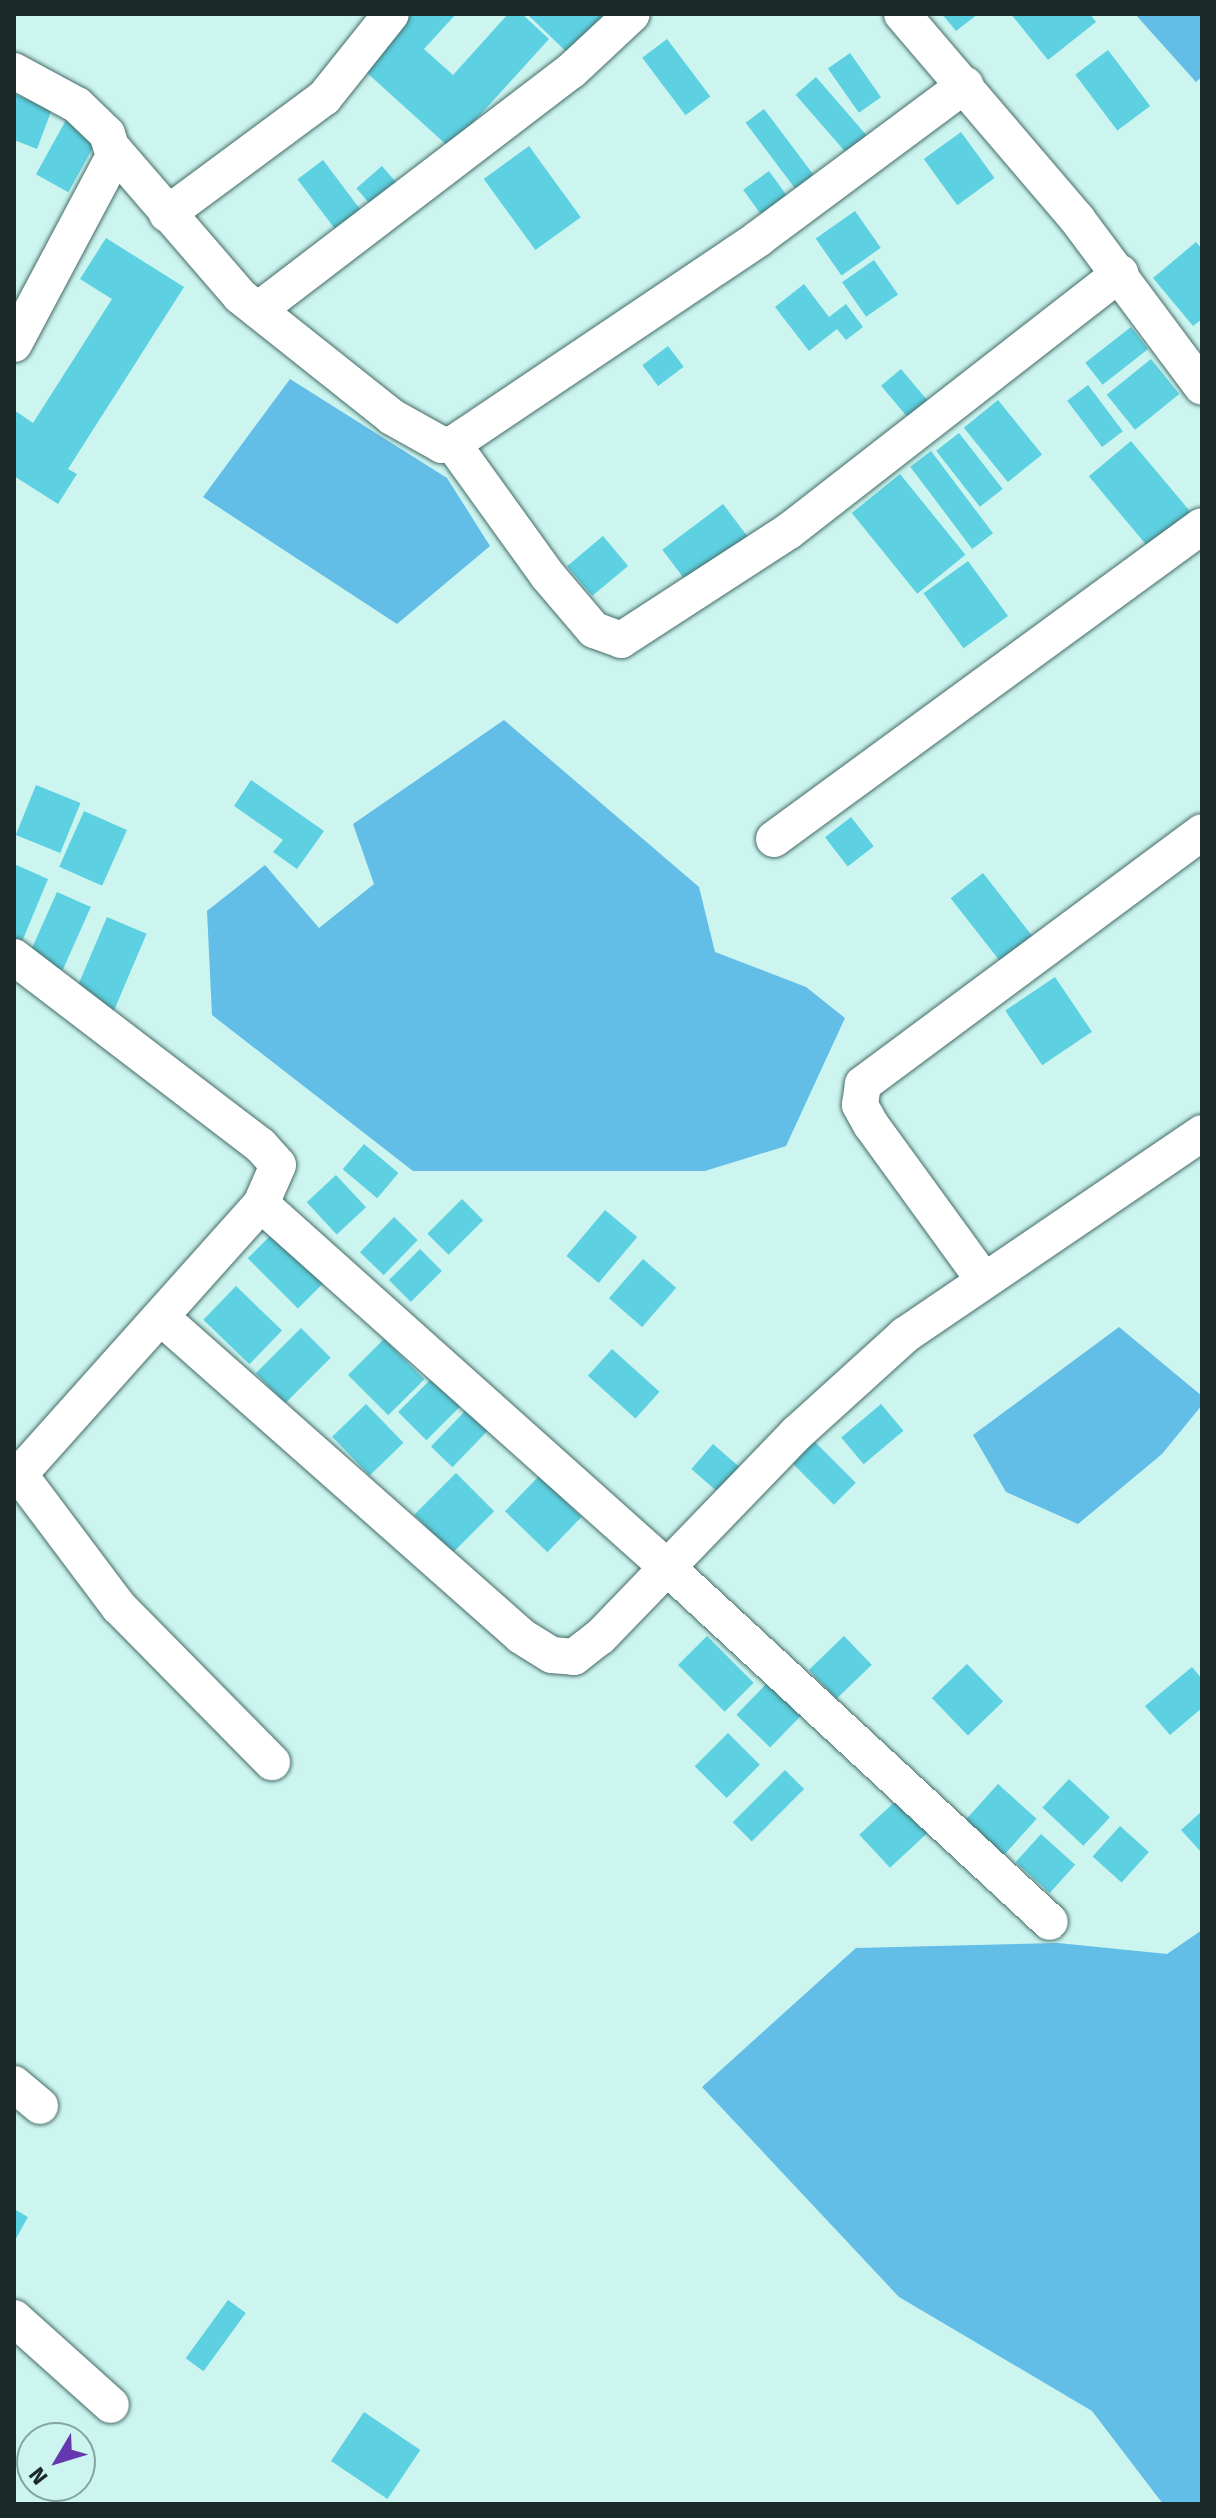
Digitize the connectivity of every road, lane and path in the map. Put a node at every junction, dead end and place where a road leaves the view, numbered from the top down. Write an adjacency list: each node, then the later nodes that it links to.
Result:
1 (391, 14): 7 (street)
2 (632, 14): 9 (street)
3 (902, 14): 5 (street)
4 (14, 71): 6 (street)
5 (965, 85): 8 (street); 12 (street)
6 (114, 150): 7 (street); 10 (street)
7 (167, 214): 9 (street)
8 (1120, 273): 11 (street); 12 (street)
9 (258, 310): 12 (street)
10 (14, 344)
11 (1202, 387)
12 (453, 444)
13 (1202, 526): 15 (street)
14 (1202, 832): 19 (street)
15 (774, 839)
16 (14, 957): 18 (street)
17 (1202, 1133): 19 (street)
18 (261, 1204): 20 (street); 22 (street)
19 (983, 1279): 22 (street)
20 (163, 1319): 21 (street); 22 (street)
21 (16, 1477): 23 (street)
22 (669, 1569): 24 (street)
23 (272, 1762)
24 (1050, 1922)
25 (14, 2318): 26 (street)
26 (111, 2405)

